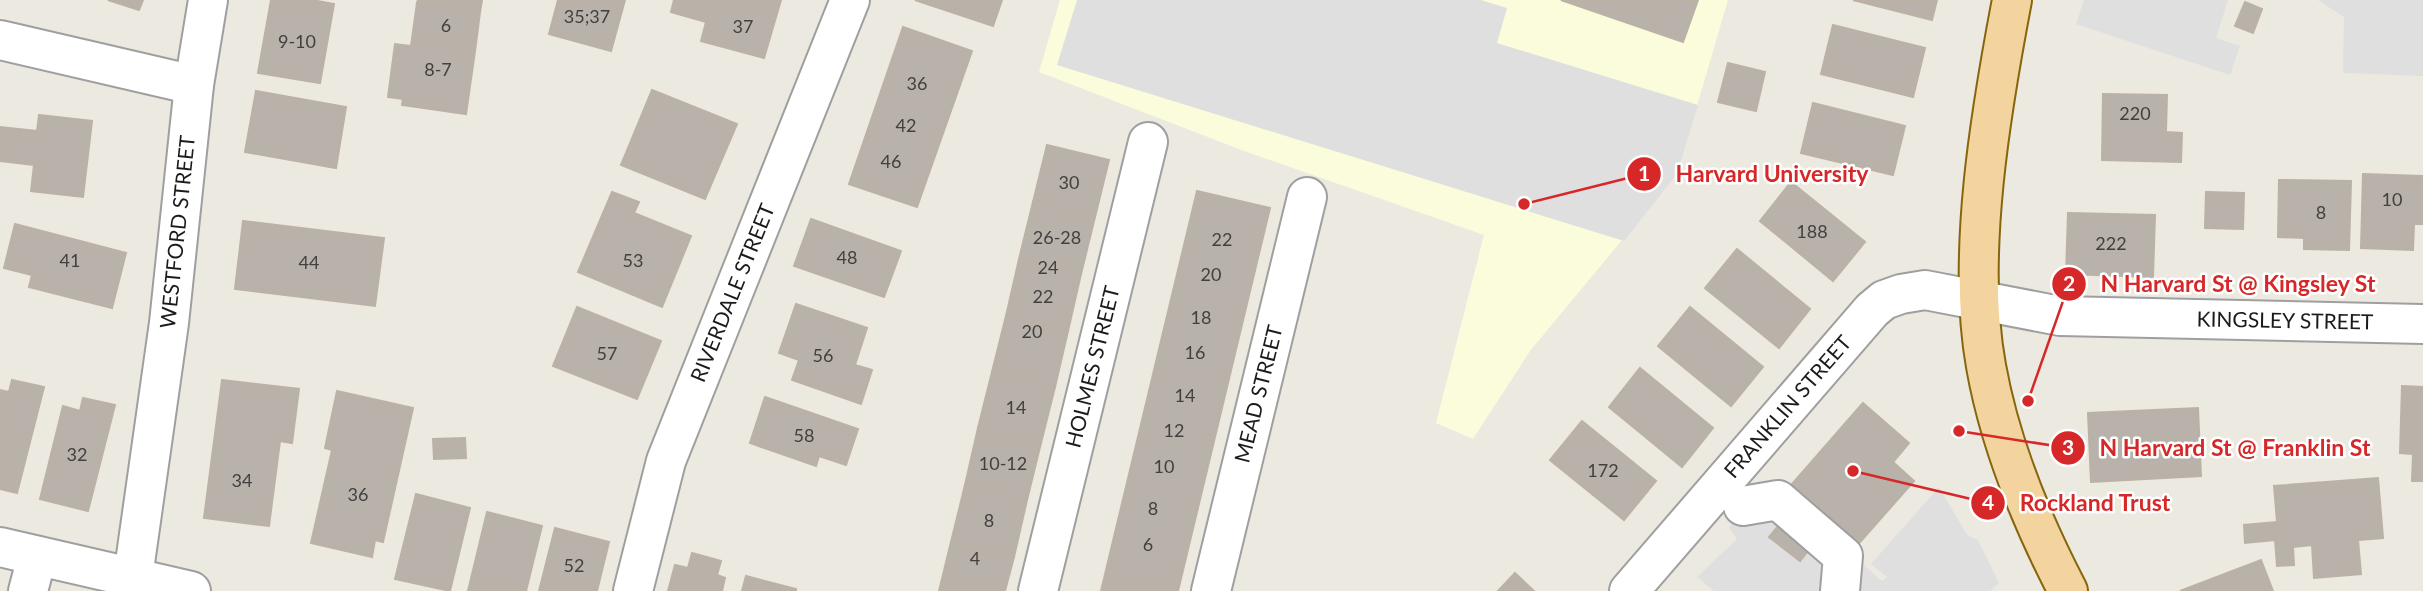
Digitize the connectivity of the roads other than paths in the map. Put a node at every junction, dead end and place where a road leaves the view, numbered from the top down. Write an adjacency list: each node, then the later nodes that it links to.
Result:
1 (208, 0): 5 (street, WESTFORD STREET)
2 (850, 0): 16 (street, RIVERDALE STREET)
3 (2012, 0): 8 (main road)
4 (0, 40): 5 (street)
5 (194, 85): 13 (street, WESTFORD STREET)
6 (1148, 142): 17 (street, HOLMES STREET)
7 (1307, 197): 18 (street, MEAD STREET)
8 (1980, 301): 9 (street, KINGSLEY STREET); 19 (street, FRANKLIN STREET); 20 (main road)
9 (2423, 324)
10 (1749, 505): 14 (street)
11 (0, 547): 12 (street)
12 (33, 574): 13 (street)
13 (133, 577): 15 (street)
14 (1840, 584)
15 (191, 591)
16 (632, 591)
17 (1038, 591)
18 (1211, 591)
19 (1629, 591)
20 (2068, 591)

